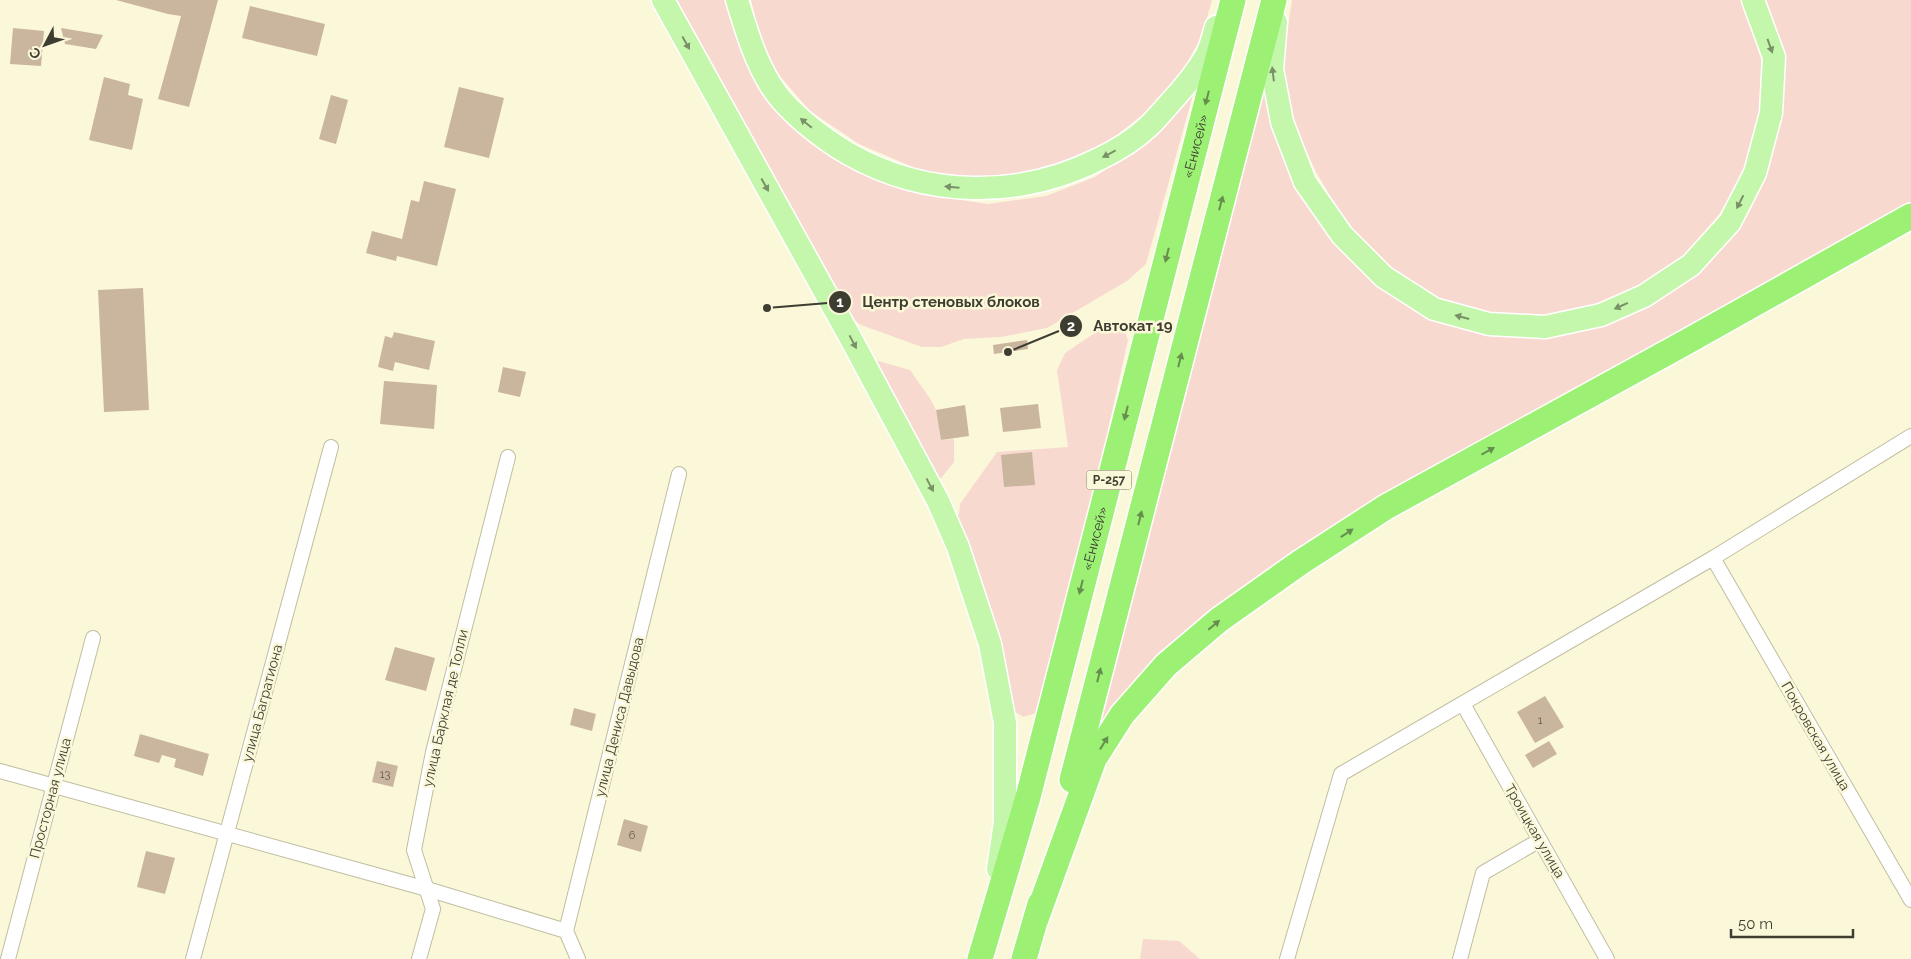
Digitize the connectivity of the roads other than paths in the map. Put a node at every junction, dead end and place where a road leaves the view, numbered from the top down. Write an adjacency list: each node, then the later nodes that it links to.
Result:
1 (663, 0): 23 (main road, one-way to 23)
2 (738, 0): 3 (main road, one-way to 2)
3 (1225, 0)
4 (1233, 0): 23 (highway, «Енисей» / Р-257, one-way to 23)
5 (1274, 0): 22 (highway, Р-257, one-way to 5)
6 (1278, 0): 7 (main road, one-way to 6)
7 (1753, 0)
8 (1911, 216): 22 (highway, one-way to 8)
9 (1911, 436): 13 (street)
10 (331, 447): 18 (street, улица Багратиона)
11 (508, 457): 20 (street, улица Барклая де Толли)
12 (679, 474): 24 (street, улица Дениса Давыдова)
13 (1714, 558): 15 (street); 21 (street, Покровская улица)
14 (92, 638): 17 (street, Просторная улица)
15 (1463, 704): 19 (street, Троицкая улица); 31 (street)
16 (0, 771): 17 (street)
17 (54, 786): 18 (street); 25 (street, Просторная улица)
18 (227, 833): 20 (street); 26 (street, улица Багратиона)
19 (1540, 840): 32 (street); 33 (street, Троицкая улица)
20 (427, 889): 24 (street); 27 (street, улица Барклая де Толли)
21 (1911, 900)
22 (1036, 919): 30 (highway, Р-257)
23 (990, 927): 29 (highway, «Енисей» / Р-257)
24 (566, 931): 28 (street)
25 (8, 959)
26 (194, 959)
27 (419, 959)
28 (578, 959)
29 (980, 959)
30 (1024, 959)
31 (1287, 959)
32 (1460, 959)
33 (1608, 959)

